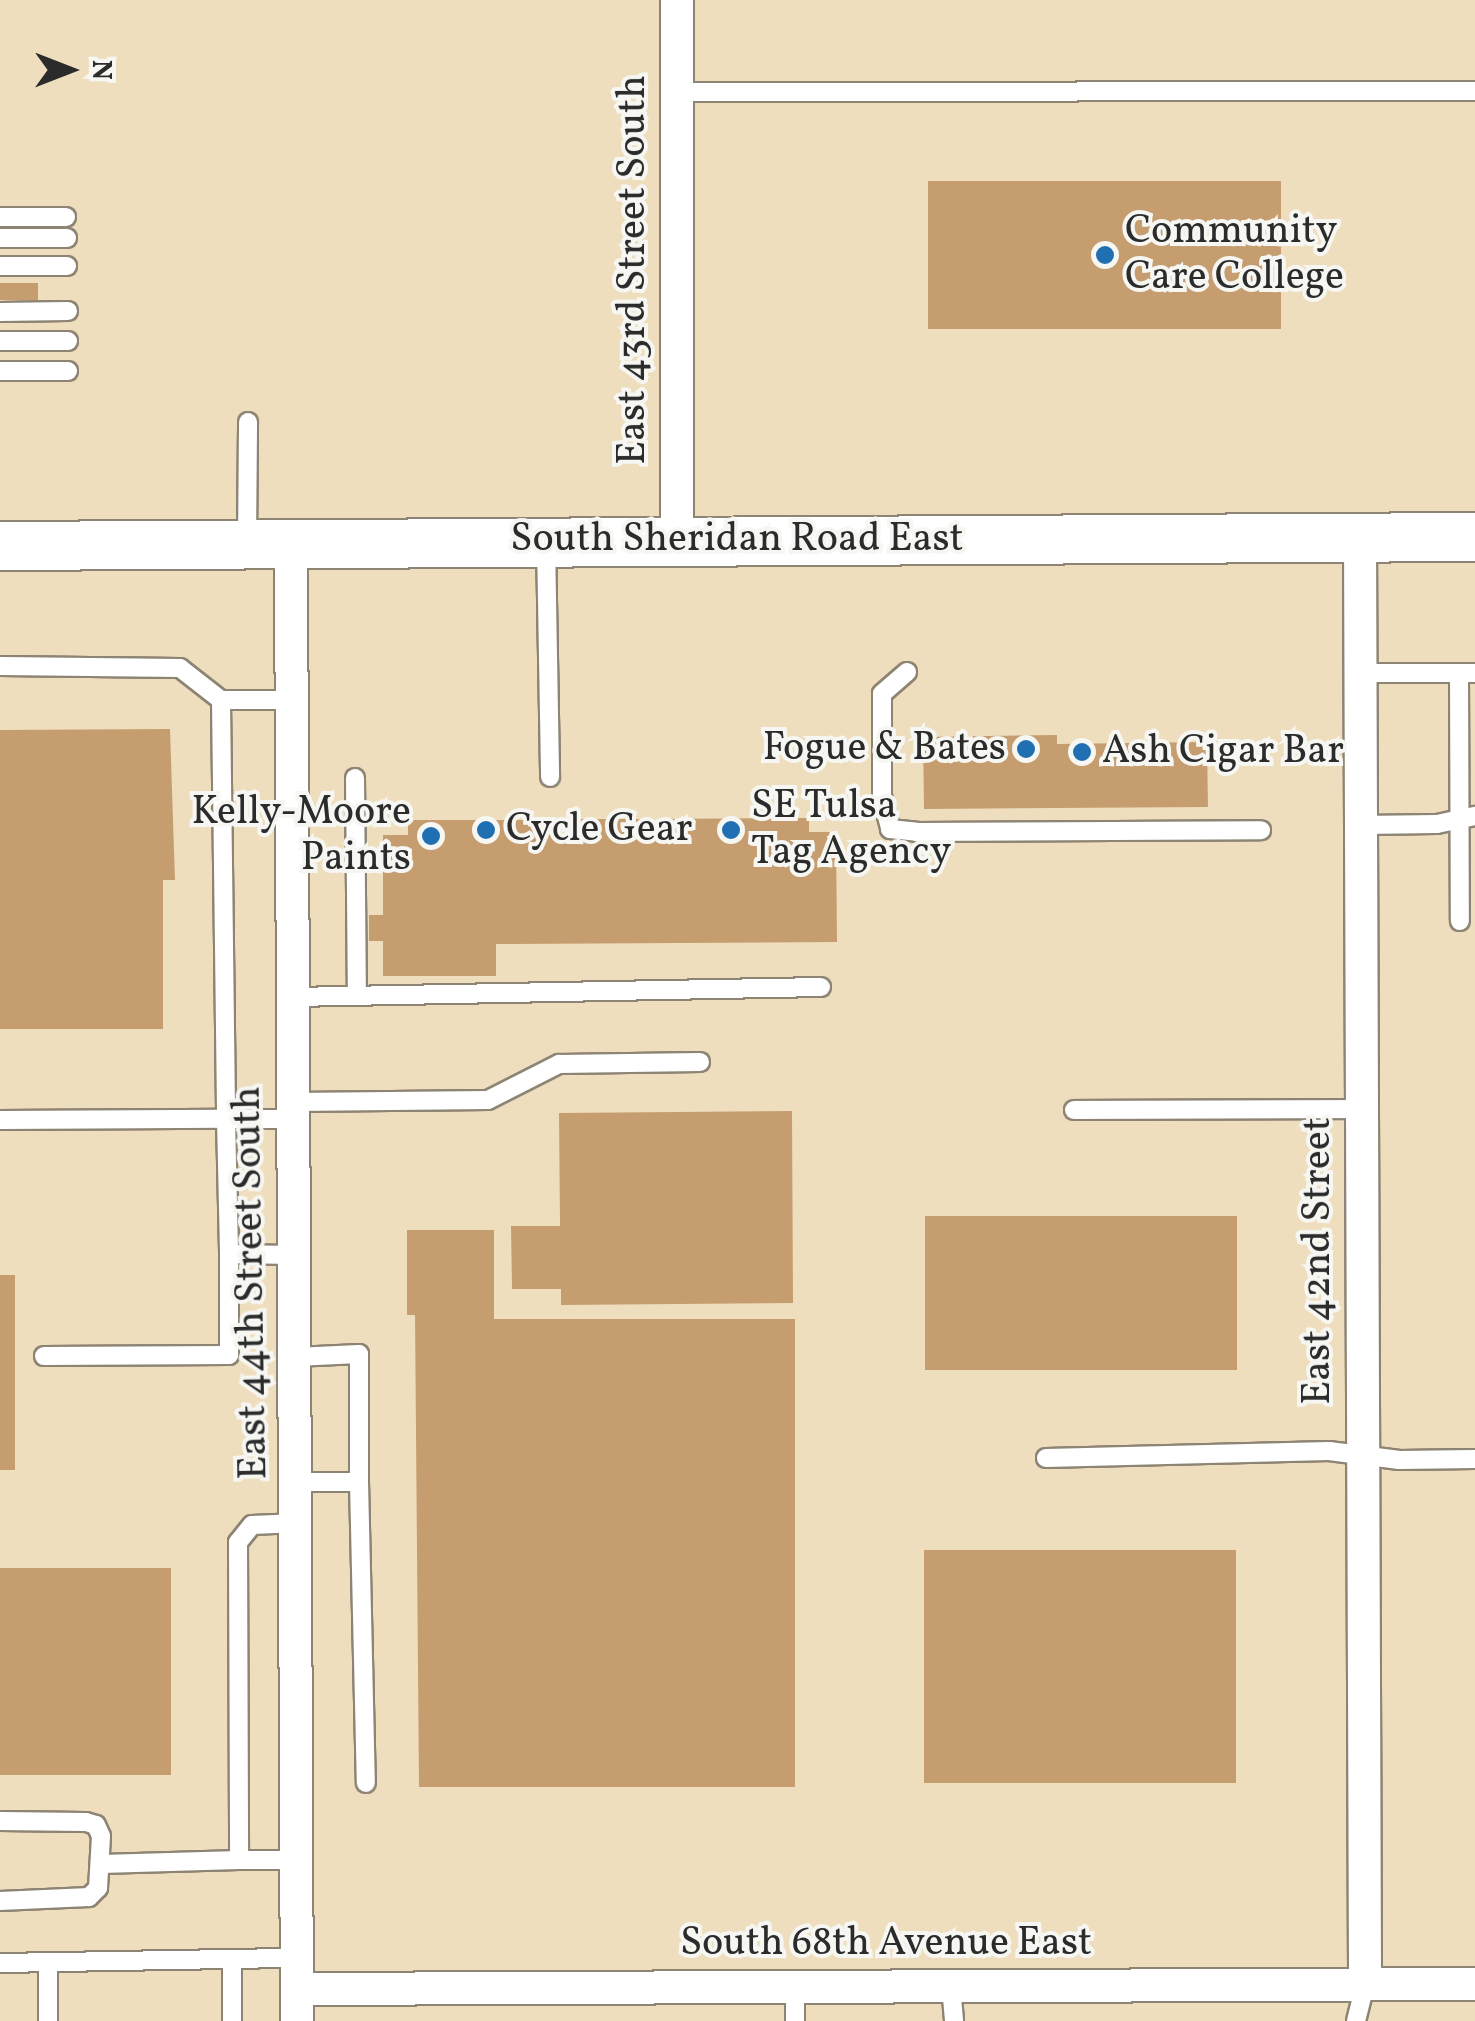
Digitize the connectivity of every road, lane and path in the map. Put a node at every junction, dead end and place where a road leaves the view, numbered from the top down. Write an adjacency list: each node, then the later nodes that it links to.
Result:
1 (677, 0): 3 (street, East 43rd Street South)
2 (1475, 91): 3 (lane)
3 (677, 92): 19 (street, East 43rd Street South)
4 (66, 216): 5 (lane)
5 (0, 218)
6 (0, 238): 7 (lane)
7 (67, 238)
8 (0, 266): 9 (lane)
9 (67, 266)
10 (68, 311): 11 (lane)
11 (0, 312)
12 (68, 341): 13 (lane)
13 (0, 342)
14 (0, 371): 15 (lane)
15 (68, 371)
16 (248, 422): 21 (lane)
17 (1360, 536): 18 (main road, South Sheridan Road East); 19 (main road, South Sheridan Road East); 25 (street, East 42nd Street)
18 (1475, 536)
19 (677, 540): 20 (main road, South Sheridan Road East)
20 (546, 542): 21 (main road, South Sheridan Road East); 29 (lane)
21 (269, 544): 22 (main road, South Sheridan Road East); 28 (street, East 44th Street South)
22 (0, 546)
23 (0, 666): 27 (lane)
24 (907, 672): 33 (lane)
25 (1358, 673): 26 (lane); 32 (street, East 42nd Street)
26 (1467, 674): 31 (lane)
27 (221, 700): 28 (lane); 42 (lane)
28 (291, 700): 37 (street, East 44th Street South)
29 (550, 776)
30 (355, 778): 36 (lane)
31 (1468, 816): 32 (lane); 34 (lane)
32 (1360, 825): 39 (street, East 42nd Street)
33 (1262, 830)
34 (1460, 922)
35 (821, 987): 36 (lane)
36 (356, 996): 37 (lane)
37 (292, 997): 40 (street, East 44th Street South)
38 (700, 1062): 40 (lane)
39 (1360, 1109): 41 (lane); 48 (street, East 42nd Street)
40 (292, 1110): 42 (lane); 45 (street, East 44th Street South)
41 (1074, 1110)
42 (226, 1119): 43 (lane); 44 (lane)
43 (0, 1120)
44 (228, 1254): 45 (lane); 46 (lane)
45 (295, 1255): 47 (street, East 44th Street South)
46 (44, 1356)
47 (295, 1357): 51 (street, East 44th Street South); 52 (lane)
48 (1363, 1454): 49 (lane); 50 (lane); 64 (street, East 42nd Street)
49 (1046, 1458)
50 (1475, 1459)
51 (297, 1482): 52 (lane); 53 (street, East 44th Street South)
52 (359, 1482): 54 (lane)
53 (298, 1523): 56 (lane); 57 (street, East 44th Street South)
54 (366, 1783)
55 (0, 1821): 58 (lane)
56 (239, 1860): 57 (lane); 58 (lane)
57 (298, 1860): 67 (street, East 44th Street South)
58 (101, 1864): 59 (lane)
59 (0, 1901)
60 (232, 1960): 62 (lane); 67 (lane); 69 (lane)
61 (0, 1963): 62 (lane)
62 (48, 1963): 68 (lane)
63 (1475, 1984): 64 (street, South 68th Avenue East)
64 (1365, 1985): 65 (street, South 68th Avenue East); 72 (lane)
65 (952, 1986): 66 (street, South 68th Avenue East); 71 (lane)
66 (794, 1987): 67 (street, South 68th Avenue East); 70 (lane)
67 (297, 1989)
68 (48, 2021)
69 (232, 2021)
70 (795, 2021)
71 (954, 2021)
72 (1356, 2021)

